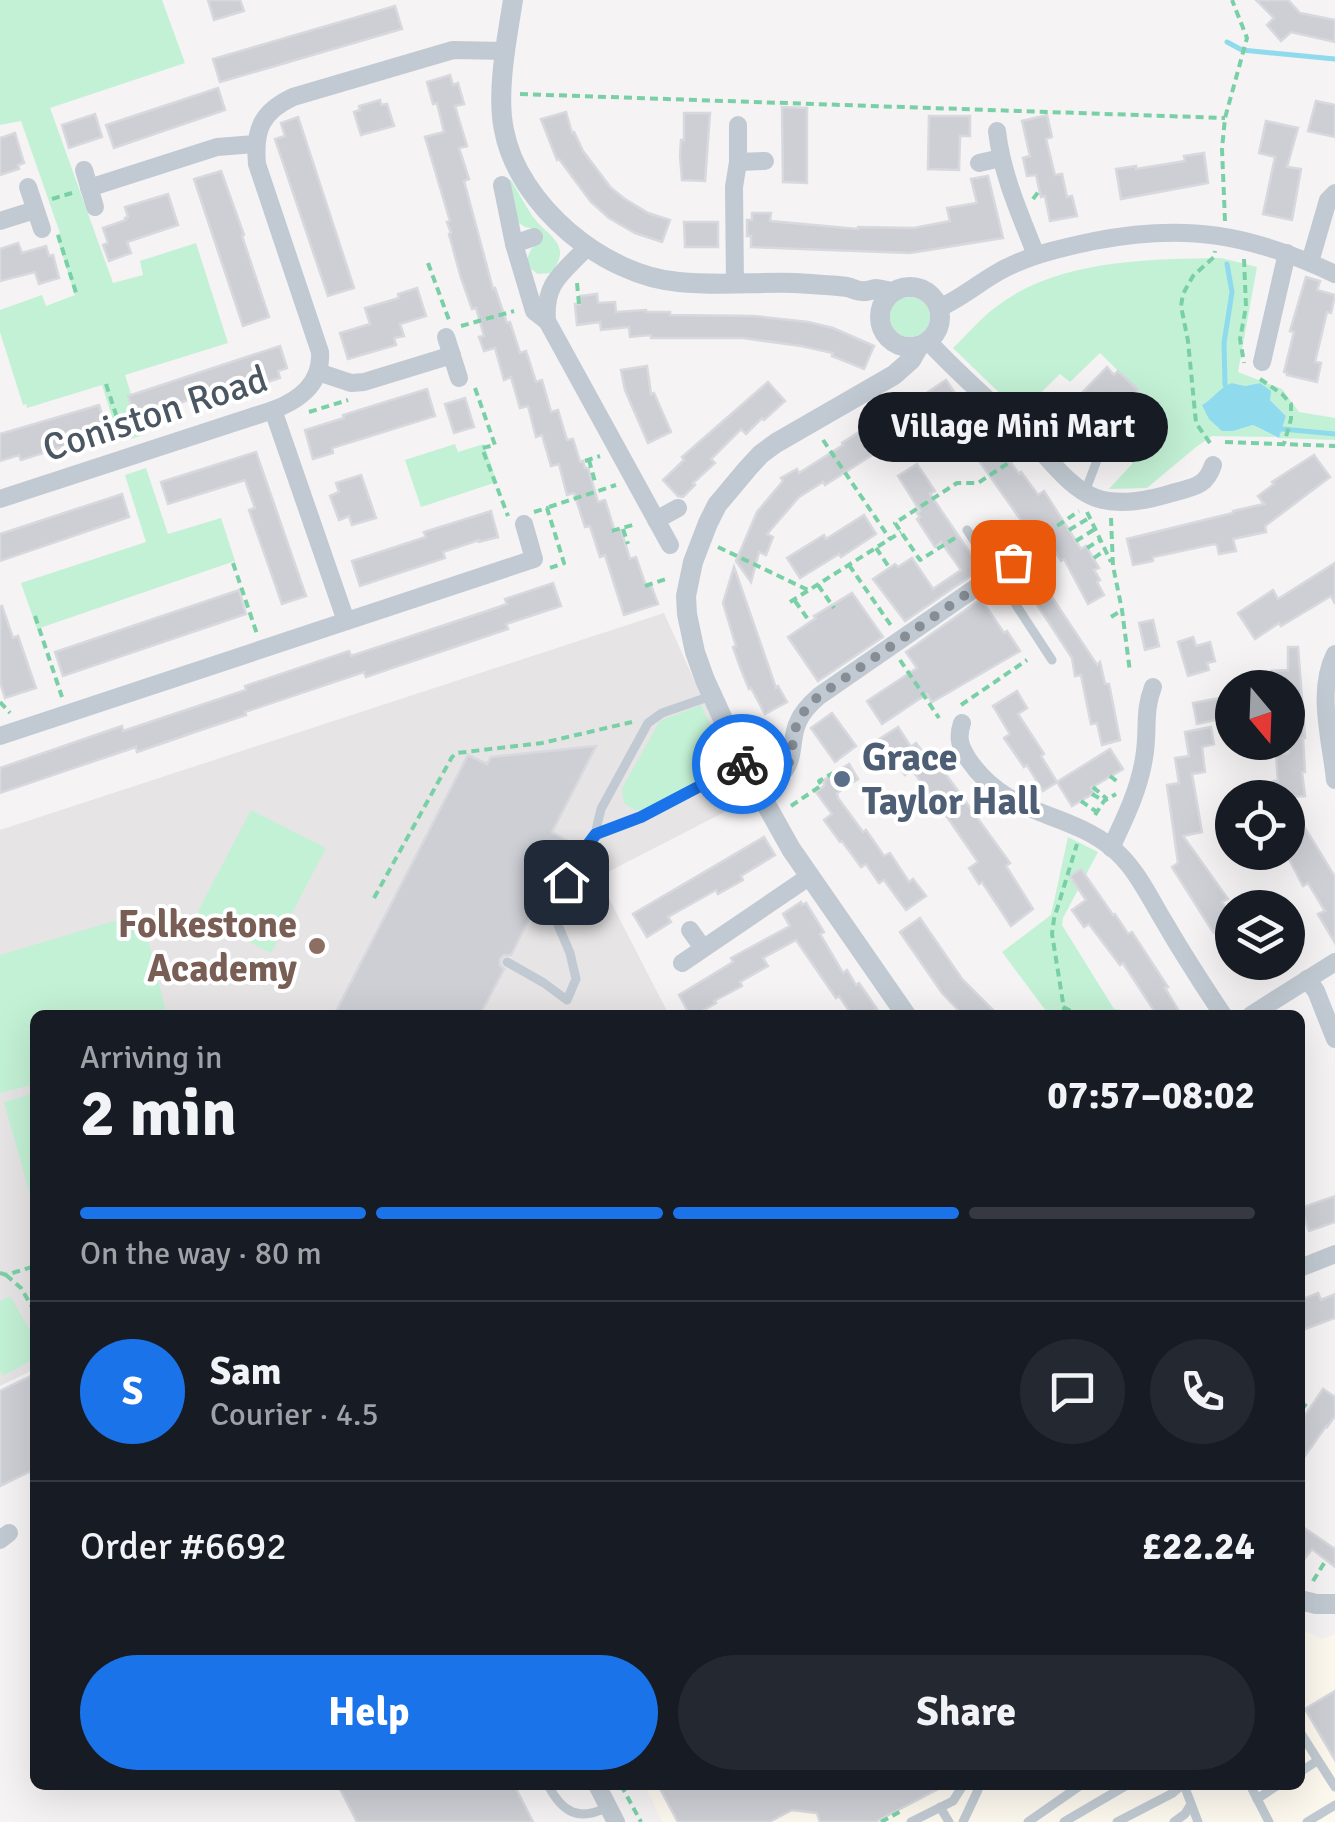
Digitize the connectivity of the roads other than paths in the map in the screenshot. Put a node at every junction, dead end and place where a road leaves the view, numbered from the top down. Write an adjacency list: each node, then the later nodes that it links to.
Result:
1 (513, 0): 2 (street)
2 (506, 50): 5 (street); 19 (street)
3 (738, 125): 8 (street)
4 (998, 131): 6 (street)
5 (255, 144): 14 (street); 33 (street, Coniston Road)
6 (1001, 158): 9 (street); 21 (street)
7 (766, 160): 8 (street)
8 (738, 162): 24 (street)
9 (979, 163)
10 (502, 184): 18 (street)
11 (28, 187): 13 (street)
12 (1335, 192): 22 (street)
13 (37, 206): 15 (street); 16 (street)
14 (96, 208)
15 (0, 220)
16 (48, 230)
17 (534, 238): 18 (street)
18 (514, 244): 29 (street)
19 (586, 247): 24 (street); 29 (street)
20 (1288, 253): 21 (street); 22 (street); 32 (street)
21 (1036, 255): 27 (street)
22 (1310, 262): 23 (street)
23 (1335, 274)
24 (735, 284): 25 (street)
25 (862, 292): 26 (street); 28 (street)
26 (892, 292): 27 (street); 28 (street)
27 (939, 308): 31 (street)
28 (880, 319): 30 (street)
29 (548, 321): 43 (street)
30 (888, 340): 31 (street); 35 (street)
31 (923, 343): 35 (street); 41 (street)
32 (1262, 362)
33 (318, 372): 34 (street, Coniston Road); 37 (street, Coniston Road)
34 (466, 378)
35 (886, 378): 52 (street)
36 (1054, 404): 41 (lane)
37 (273, 410): 39 (street, Coniston Road); 48 (street)
38 (1214, 465): 41 (street)
39 (0, 499)
40 (678, 508): 43 (street)
41 (1086, 508)
42 (518, 520): 48 (street)
43 (656, 520): 45 (street)
44 (967, 530): 47 (lane)
45 (670, 545)
46 (1013, 562): 47 (street)
47 (997, 574): 50 (lane); 57 (street)
48 (346, 621): 54 (street)
49 (1335, 654): 56 (street)
50 (1052, 660)
51 (1153, 687): 59 (street)
52 (711, 696): 55 (street); 58 (lane)
53 (962, 714): 59 (street)
54 (0, 736)
55 (742, 763): 57 (street); 58 (lane)
56 (1335, 780)
57 (756, 789): 60 (street)
58 (596, 834): 63 (lane)
59 (1111, 848): 68 (street)
60 (810, 876): 62 (street); 67 (street)
61 (690, 930): 62 (street)
62 (703, 948): 65 (street)
63 (508, 962)
64 (1335, 962): 66 (street)
65 (682, 963)
66 (1307, 979): 69 (street); 70 (street)
67 (898, 1010)
68 (1220, 1010)
69 (1259, 1010)
70 (1335, 1039)
71 (1335, 1254): 72 (street)
72 (1305, 1266)
73 (1305, 1601): 74 (street)
74 (1335, 1604)
75 (1305, 1740): 76 (lane)
76 (1318, 1761): 77 (lane); 78 (lane)
77 (1305, 1769)
78 (1335, 1787)
79 (551, 1790): 95 (lane)
80 (600, 1790): 95 (street)
81 (960, 1790): 94 (lane)
82 (978, 1790): 98 (lane)
83 (1069, 1790): 90 (lane)
84 (1073, 1790): 90 (lane)
85 (1118, 1790): 100 (lane)
86 (1177, 1790): 101 (lane)
87 (1185, 1790): 92 (lane)
88 (1253, 1790): 91 (lane)
89 (1270, 1790): 91 (lane)
90 (1065, 1794): 99 (lane)
91 (1257, 1798): 104 (lane)
92 (1191, 1804): 102 (lane); 103 (lane)
93 (1335, 1806): 105 (lane)
94 (940, 1807): 96 (lane); 97 (lane)
95 (612, 1814)
96 (911, 1822)
97 (949, 1822)
98 (963, 1822)
99 (1028, 1822)
100 (1064, 1822)
101 (1117, 1822)
102 (1174, 1822)
103 (1198, 1822)
104 (1268, 1822)
105 (1307, 1822)

